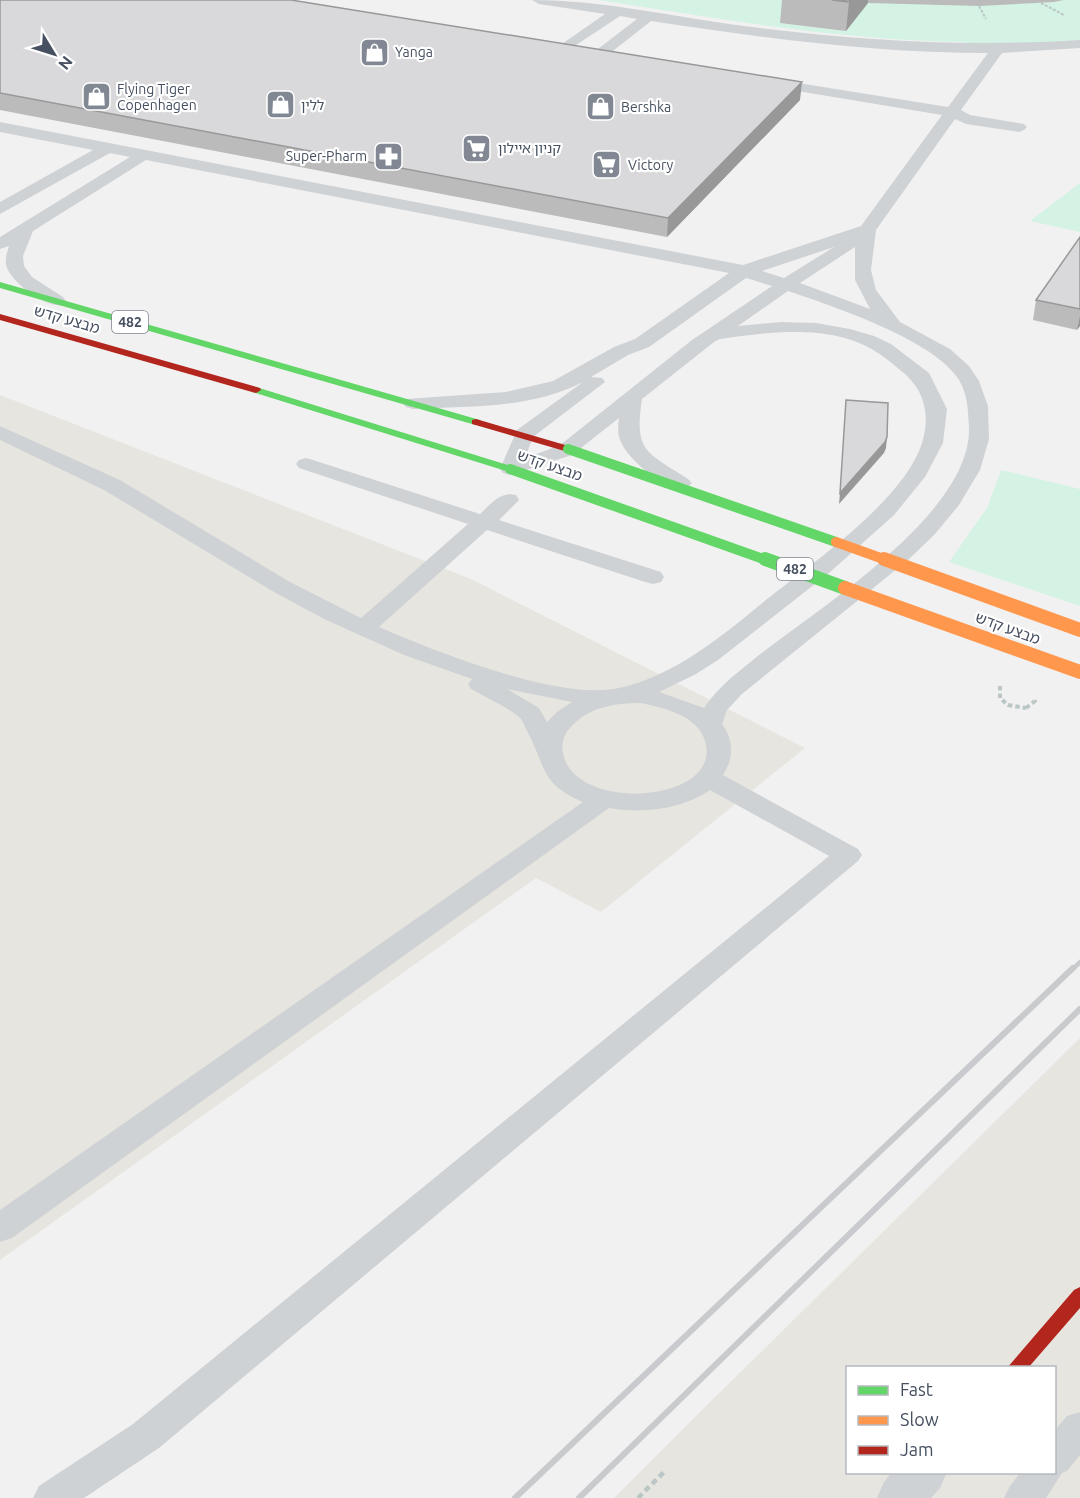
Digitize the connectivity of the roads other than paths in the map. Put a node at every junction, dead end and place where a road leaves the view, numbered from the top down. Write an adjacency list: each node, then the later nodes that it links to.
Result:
1 (539, 0): 2 (lane)
2 (617, 12): 3 (lane); 6 (lane)
3 (649, 16): 5 (lane); 6 (lane)
4 (1080, 44): 5 (lane)
5 (997, 50): 9 (lane)
6 (598, 55): 7 (lane)
7 (619, 58)
8 (757, 81): 9 (lane)
9 (954, 112): 11 (lane); 16 (lane)
10 (0, 127): 12 (lane)
11 (1018, 127)
12 (106, 149): 13 (lane); 14 (lane)
13 (142, 156): 15 (lane); 18 (lane)
14 (0, 209)
15 (29, 225): 17 (lane); 23 (lane)
16 (867, 230): 19 (lane); 21 (lane); 25 (lane)
17 (0, 244)
18 (668, 257): 19 (lane); 22 (lane)
19 (744, 271): 21 (lane); 22 (lane)
20 (0, 285): 23 (main road, מבצע קדש / 482)
21 (785, 285): 25 (lane); 26 (lane)
22 (707, 297): 27 (lane)
23 (57, 301): 29 (main road, מבצע קדש / 482)
24 (2, 318): 34 (main road, מבצע קדש / 482)
25 (893, 325): 44 (lane)
26 (713, 334): 28 (lane); 43 (lane)
27 (602, 370): 29 (lane); 31 (lane)
28 (640, 388): 32 (lane); 35 (lane, bridge)
29 (414, 403): 31 (main road, מבצע קדש / 482)
30 (0, 432): 39 (lane)
31 (524, 434): 32 (main road, מבצע קדש / 482); 34 (lane)
32 (568, 449): 34 (lane); 35 (main road, מבצע קדש / 482, bridge)
33 (306, 464): 37 (lane)
34 (510, 469): 42 (main road, מבצע קדש / 482, bridge)
35 (699, 495): 40 (main road, מבצע קדש / 482, bridge)
36 (507, 500): 37 (lane)
37 (483, 522): 38 (lane); 39 (lane)
38 (653, 577)
39 (364, 628): 41 (lane)
40 (1080, 630)
41 (399, 644): 43 (lane); 45 (lane)
42 (1080, 672)
43 (614, 697): 44 (lane); 45 (lane)
44 (709, 724): 46 (lane)
45 (549, 749): 47 (lane)
46 (708, 778): 47 (lane); 55 (lane)
47 (604, 799): 48 (lane)
48 (0, 1228)
49 (1080, 1295): 50 (main road)
50 (1018, 1366)
51 (1080, 1428): 52 (lane)
52 (1056, 1457)
53 (922, 1474): 56 (street)
54 (1043, 1474): 57 (lane)
55 (52, 1498)
56 (901, 1498)
57 (1023, 1498)

